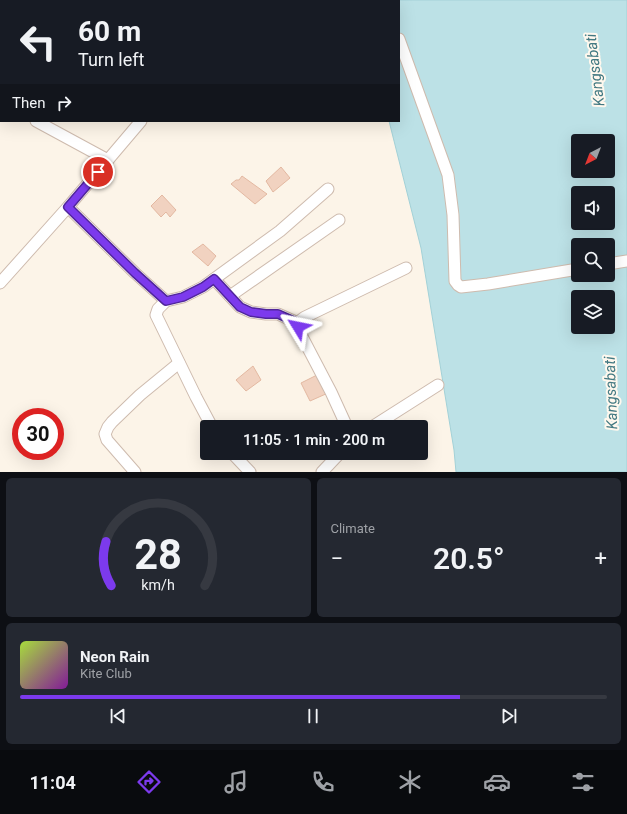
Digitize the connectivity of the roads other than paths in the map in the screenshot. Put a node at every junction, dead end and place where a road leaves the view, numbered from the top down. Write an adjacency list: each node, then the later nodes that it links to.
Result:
1 (400, 42): 11 (street)
2 (38, 122): 4 (street)
3 (140, 122): 4 (street)
4 (108, 160): 6 (street)
5 (328, 189): 12 (street)
6 (68, 207): 13 (street); 15 (street)
7 (339, 220): 14 (street)
8 (627, 261): 9 (street)
9 (615, 263)
10 (406, 268): 16 (street)
11 (571, 270)
12 (214, 279): 14 (street); 15 (street)
13 (1, 282)
14 (230, 296): 16 (street)
15 (166, 301): 17 (street)
16 (298, 323): 20 (street)
17 (179, 363): 19 (street); 24 (street)
18 (438, 385): 21 (street)
19 (208, 420)
20 (344, 420)
21 (383, 420)
22 (239, 460): 25 (street)
23 (333, 460): 26 (street)
24 (135, 472)
25 (250, 472)
26 (322, 472)

